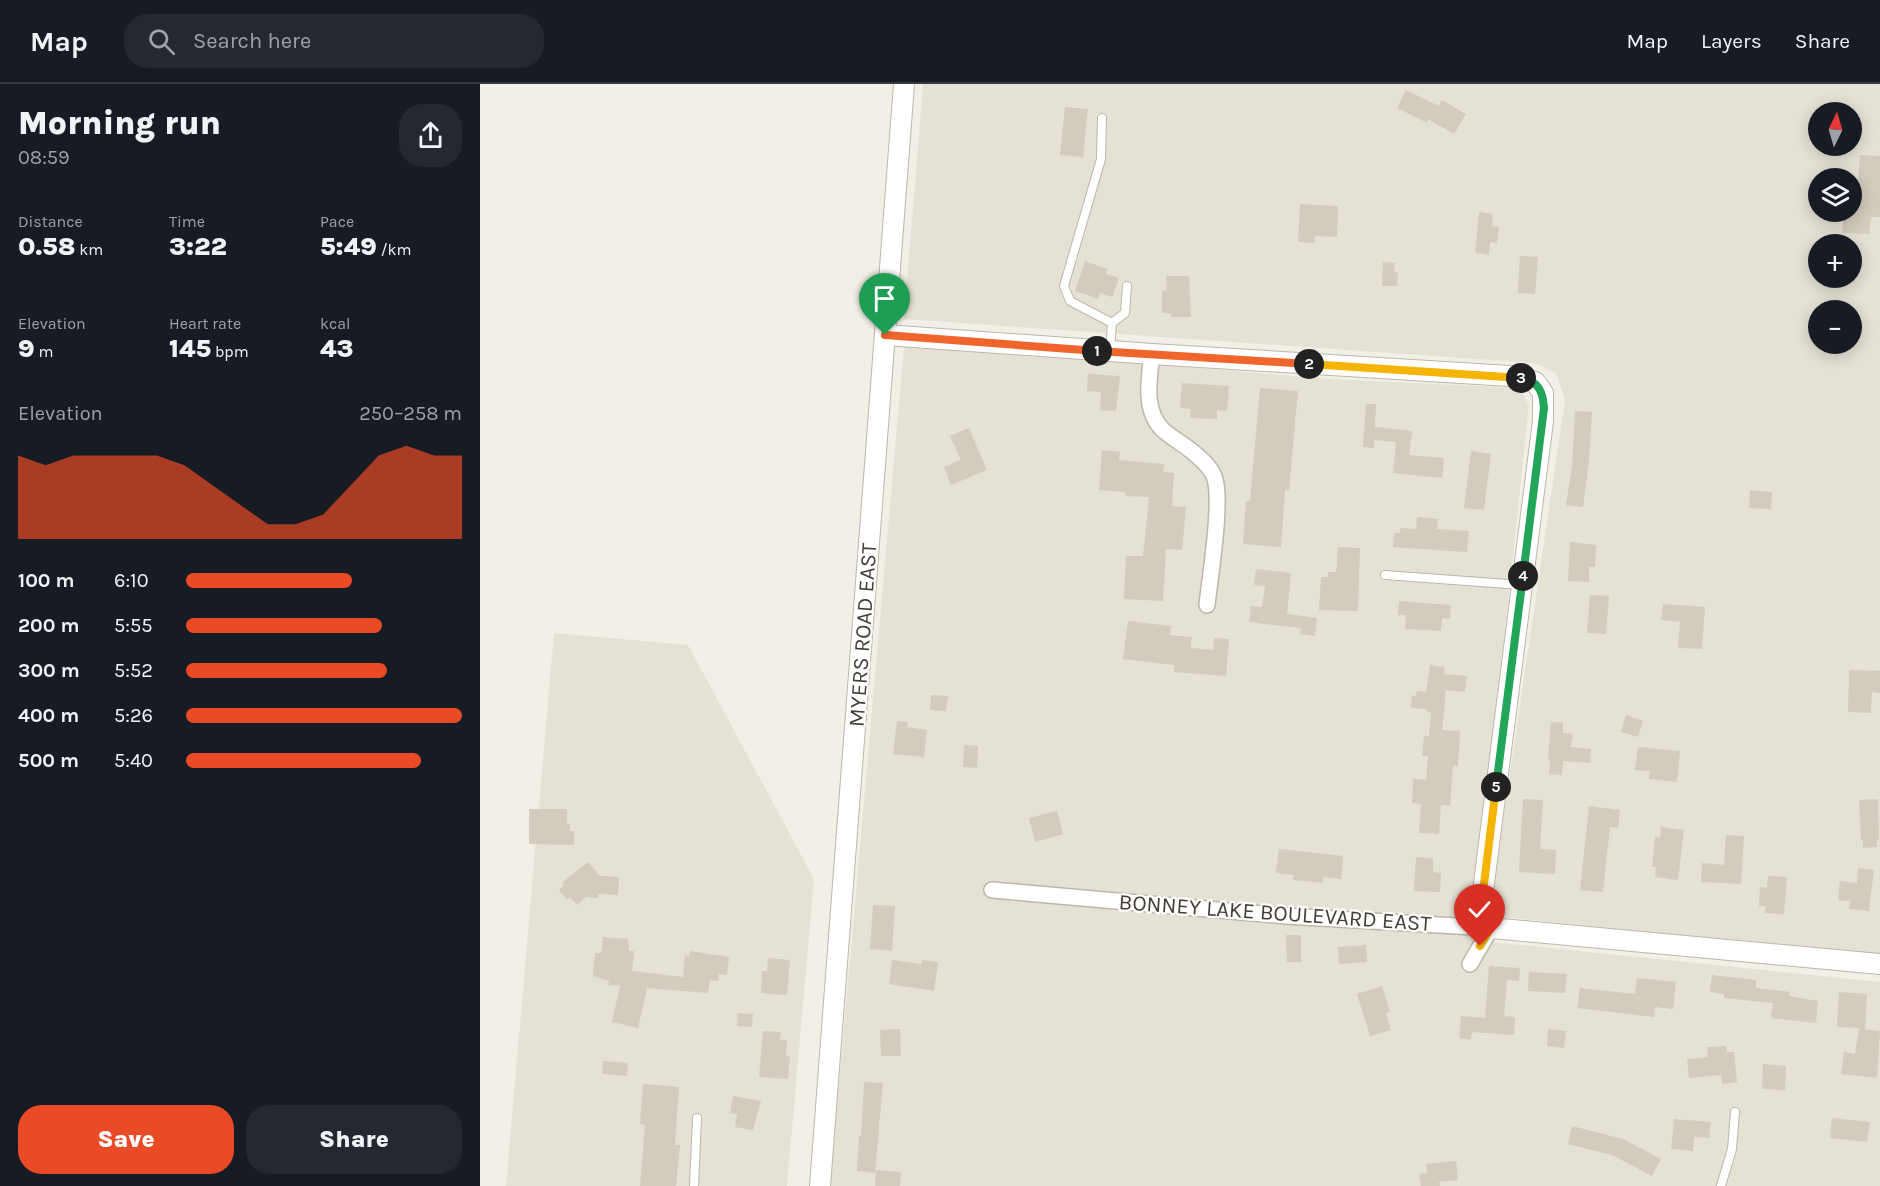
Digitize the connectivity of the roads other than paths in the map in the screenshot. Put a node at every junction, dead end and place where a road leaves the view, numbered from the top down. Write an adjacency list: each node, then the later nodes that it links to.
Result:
1 (904, 84): 5 (street, MYERS ROAD EAST)
2 (1102, 118): 4 (lane)
3 (1127, 286): 4 (lane)
4 (1112, 323): 6 (lane)
5 (885, 335): 6 (street); 18 (street, MYERS ROAD EAST)
6 (1110, 352): 7 (street)
7 (1152, 354): 9 (street); 10 (street)
8 (1385, 575): 9 (lane)
9 (1522, 585): 12 (street)
10 (1207, 605)
11 (992, 890): 12 (street, BONNEY LAKE BOULEVARD EAST)
12 (1491, 928): 13 (street); 14 (street, BONNEY LAKE BOULEVARD EAST)
13 (1470, 964)
14 (1880, 964)
15 (1735, 1112): 19 (lane)
16 (697, 1118): 17 (lane)
17 (694, 1186)
18 (820, 1186)
19 (1720, 1186)

